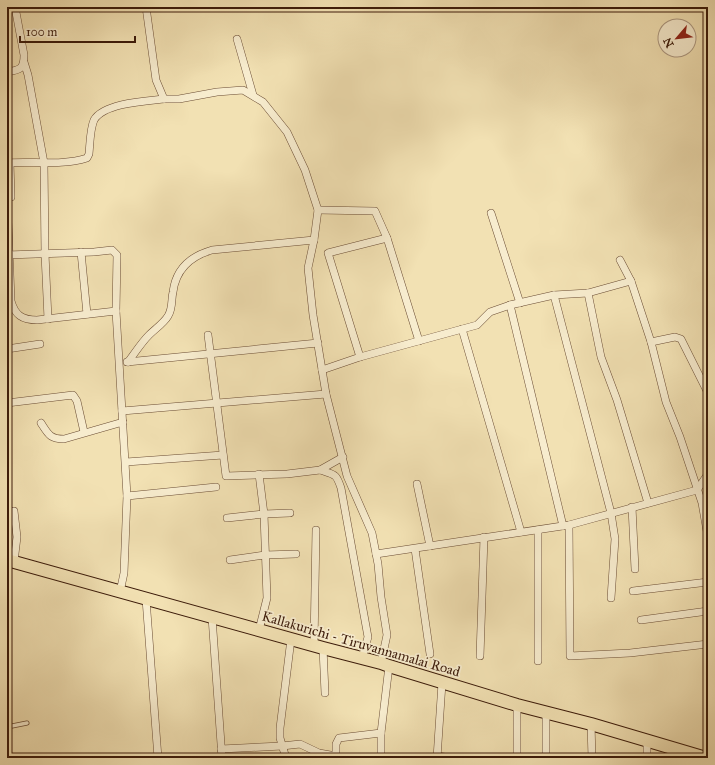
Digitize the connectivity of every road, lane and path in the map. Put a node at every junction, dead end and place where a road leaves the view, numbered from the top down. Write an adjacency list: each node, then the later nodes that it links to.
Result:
1 (15, 7): 4 (street)
2 (146, 7): 7 (street)
3 (237, 39): 6 (street)
4 (24, 62): 5 (street); 8 (street)
5 (7, 72)
6 (253, 95): 7 (street); 11 (street)
7 (164, 99): 8 (street)
8 (44, 162): 9 (street); 16 (street)
9 (9, 163): 10 (street)
10 (9, 197): 17 (street)
11 (318, 210): 13 (street); 14 (street)
12 (491, 213): 22 (street)
13 (387, 238): 29 (street); 35 (street)
14 (314, 240): 31 (street); 36 (street)
15 (81, 252): 16 (street); 24 (street); 25 (street)
16 (45, 254): 17 (street); 26 (street)
17 (8, 255): 26 (street)
18 (620, 260): 19 (street)
19 (631, 281): 20 (street); 30 (street)
20 (588, 293): 21 (street); 57 (street)
21 (554, 295): 22 (street); 61 (street)
22 (520, 303): 23 (street)
23 (510, 305): 27 (street); 64 (street)
24 (116, 311): 25 (street); 37 (street)
25 (87, 314): 26 (street)
26 (48, 319)
27 (462, 329): 29 (street); 67 (street)
28 (208, 335): 34 (street)
29 (419, 341): 35 (street)
30 (651, 342): 39 (street); 55 (street)
31 (318, 343): 34 (street); 38 (street)
32 (40, 344): 33 (street)
33 (7, 349)
34 (210, 354): 36 (street); 42 (street)
35 (360, 357): 38 (street)
36 (128, 362): 37 (street)
37 (119, 363): 43 (street)
38 (322, 370): 40 (street)
39 (708, 393)
40 (326, 394): 42 (street); 48 (street)
41 (7, 403): 46 (street)
42 (217, 404): 43 (street); 47 (street)
43 (122, 411): 44 (street)
44 (123, 422): 46 (street); 49 (street)
45 (41, 423): 46 (street)
46 (84, 432)
47 (223, 455): 49 (street); 51 (street)
48 (343, 457): 50 (street); 73 (street)
49 (126, 462): 56 (street)
50 (320, 470): 51 (street); 92 (street)
51 (259, 474): 62 (street)
52 (708, 474): 55 (street)
53 (417, 484): 70 (street)
54 (216, 487): 56 (street)
55 (697, 490): 57 (street); 69 (street)
56 (127, 496): 80 (street)
57 (648, 503): 58 (street)
58 (632, 507): 61 (street); 77 (street)
59 (14, 511): 76 (street)
60 (290, 513): 62 (street)
61 (611, 513): 64 (street); 81 (street)
62 (264, 514): 63 (street); 74 (street)
63 (227, 518)
64 (566, 525): 66 (street); 88 (street)
65 (316, 530): 89 (street)
66 (538, 530): 67 (street); 93 (street)
67 (521, 532): 68 (street)
68 (484, 537): 70 (street); 91 (street)
69 (708, 537)
70 (430, 546): 71 (street)
71 (415, 550): 73 (street); 90 (street)
72 (296, 554): 74 (street)
73 (376, 554): 94 (street)
74 (265, 555): 75 (street); 86 (street)
75 (230, 560)
76 (10, 561): 80 (highway, Kallakurichi - Tiruvannamalai Road)
77 (635, 569)
78 (708, 582): 79 (street)
79 (633, 590)
80 (120, 592): 82 (highway, Kallakurichi - Tiruvannamalai Road)
81 (611, 598)
82 (146, 599): 84 (highway, Kallakurichi - Tiruvannamalai Road); 109 (street)
83 (708, 611): 85 (street)
84 (212, 617): 86 (highway, Kallakurichi - Tiruvannamalai Road); 105 (street)
85 (641, 620)
86 (259, 630): 87 (highway, Kallakurichi - Tiruvannamalai Road)
87 (291, 639): 89 (highway, Kallakurichi - Tiruvannamalai Road); 104 (street)
88 (708, 644)
89 (319, 646): 92 (highway, Kallakurichi - Tiruvannamalai Road); 96 (street)
90 (430, 654)
91 (480, 656)
92 (362, 658): 94 (highway, Kallakurichi - Tiruvannamalai Road)
93 (538, 661)
94 (385, 664): 95 (highway, Kallakurichi - Tiruvannamalai Road); 102 (street)
95 (442, 683): 97 (highway, Kallakurichi - Tiruvannamalai Road); 108 (street)
96 (325, 693)
97 (517, 705): 98 (highway, Kallakurichi - Tiruvannamalai Road); 114 (street)
98 (546, 712): 100 (highway, Kallakurichi - Tiruvannamalai Road); 115 (street)
99 (27, 723): 101 (lane)
100 (591, 724): 103 (highway, Kallakurichi - Tiruvannamalai Road); 116 (street)
101 (7, 727)
102 (381, 733): 107 (street); 112 (street)
103 (647, 740): 106 (highway, Kallakurichi - Tiruvannamalai Road); 117 (street)
104 (282, 746): 105 (street); 107 (street); 111 (street)
105 (221, 749): 110 (street)
106 (689, 756): 118 (highway, Kallakurichi - Tiruvannamalai Road)
107 (336, 757)
108 (437, 757): 113 (street)
109 (158, 758)
110 (222, 758)
111 (286, 758)
112 (381, 758)
113 (452, 758)
114 (517, 758)
115 (546, 758)
116 (592, 758)
117 (647, 758)
118 (706, 758)

